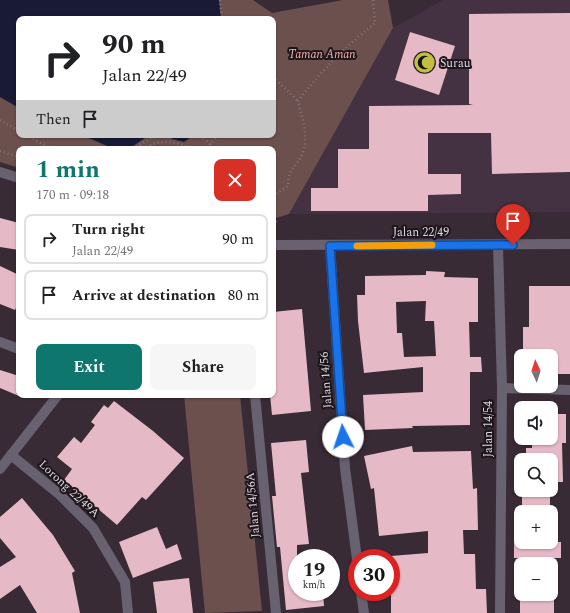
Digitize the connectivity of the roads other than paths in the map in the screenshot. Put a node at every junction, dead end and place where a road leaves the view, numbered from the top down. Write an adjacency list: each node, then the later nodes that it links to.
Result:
1 (0, 172): 2 (street)
2 (16, 177)
3 (570, 244): 4 (street, Jalan 22/49)
4 (498, 245): 6 (street, Jalan 22/49); 9 (street, Jalan 14/54)
5 (276, 246): 6 (street, Jalan 22/49)
6 (330, 246): 15 (street, Jalan 14/56)
7 (0, 342): 8 (street)
8 (16, 348)
9 (502, 388): 10 (street); 20 (street, Jalan 14/54)
10 (570, 390)
11 (56, 398): 13 (street)
12 (255, 398): 18 (street, Jalan 14/56A)
13 (11, 455): 14 (street); 17 (street, Lorong 22/49A)
14 (0, 469)
15 (356, 549)
16 (362, 601): 19 (street)
17 (128, 613)
18 (276, 613)
19 (364, 613)
20 (500, 613)

